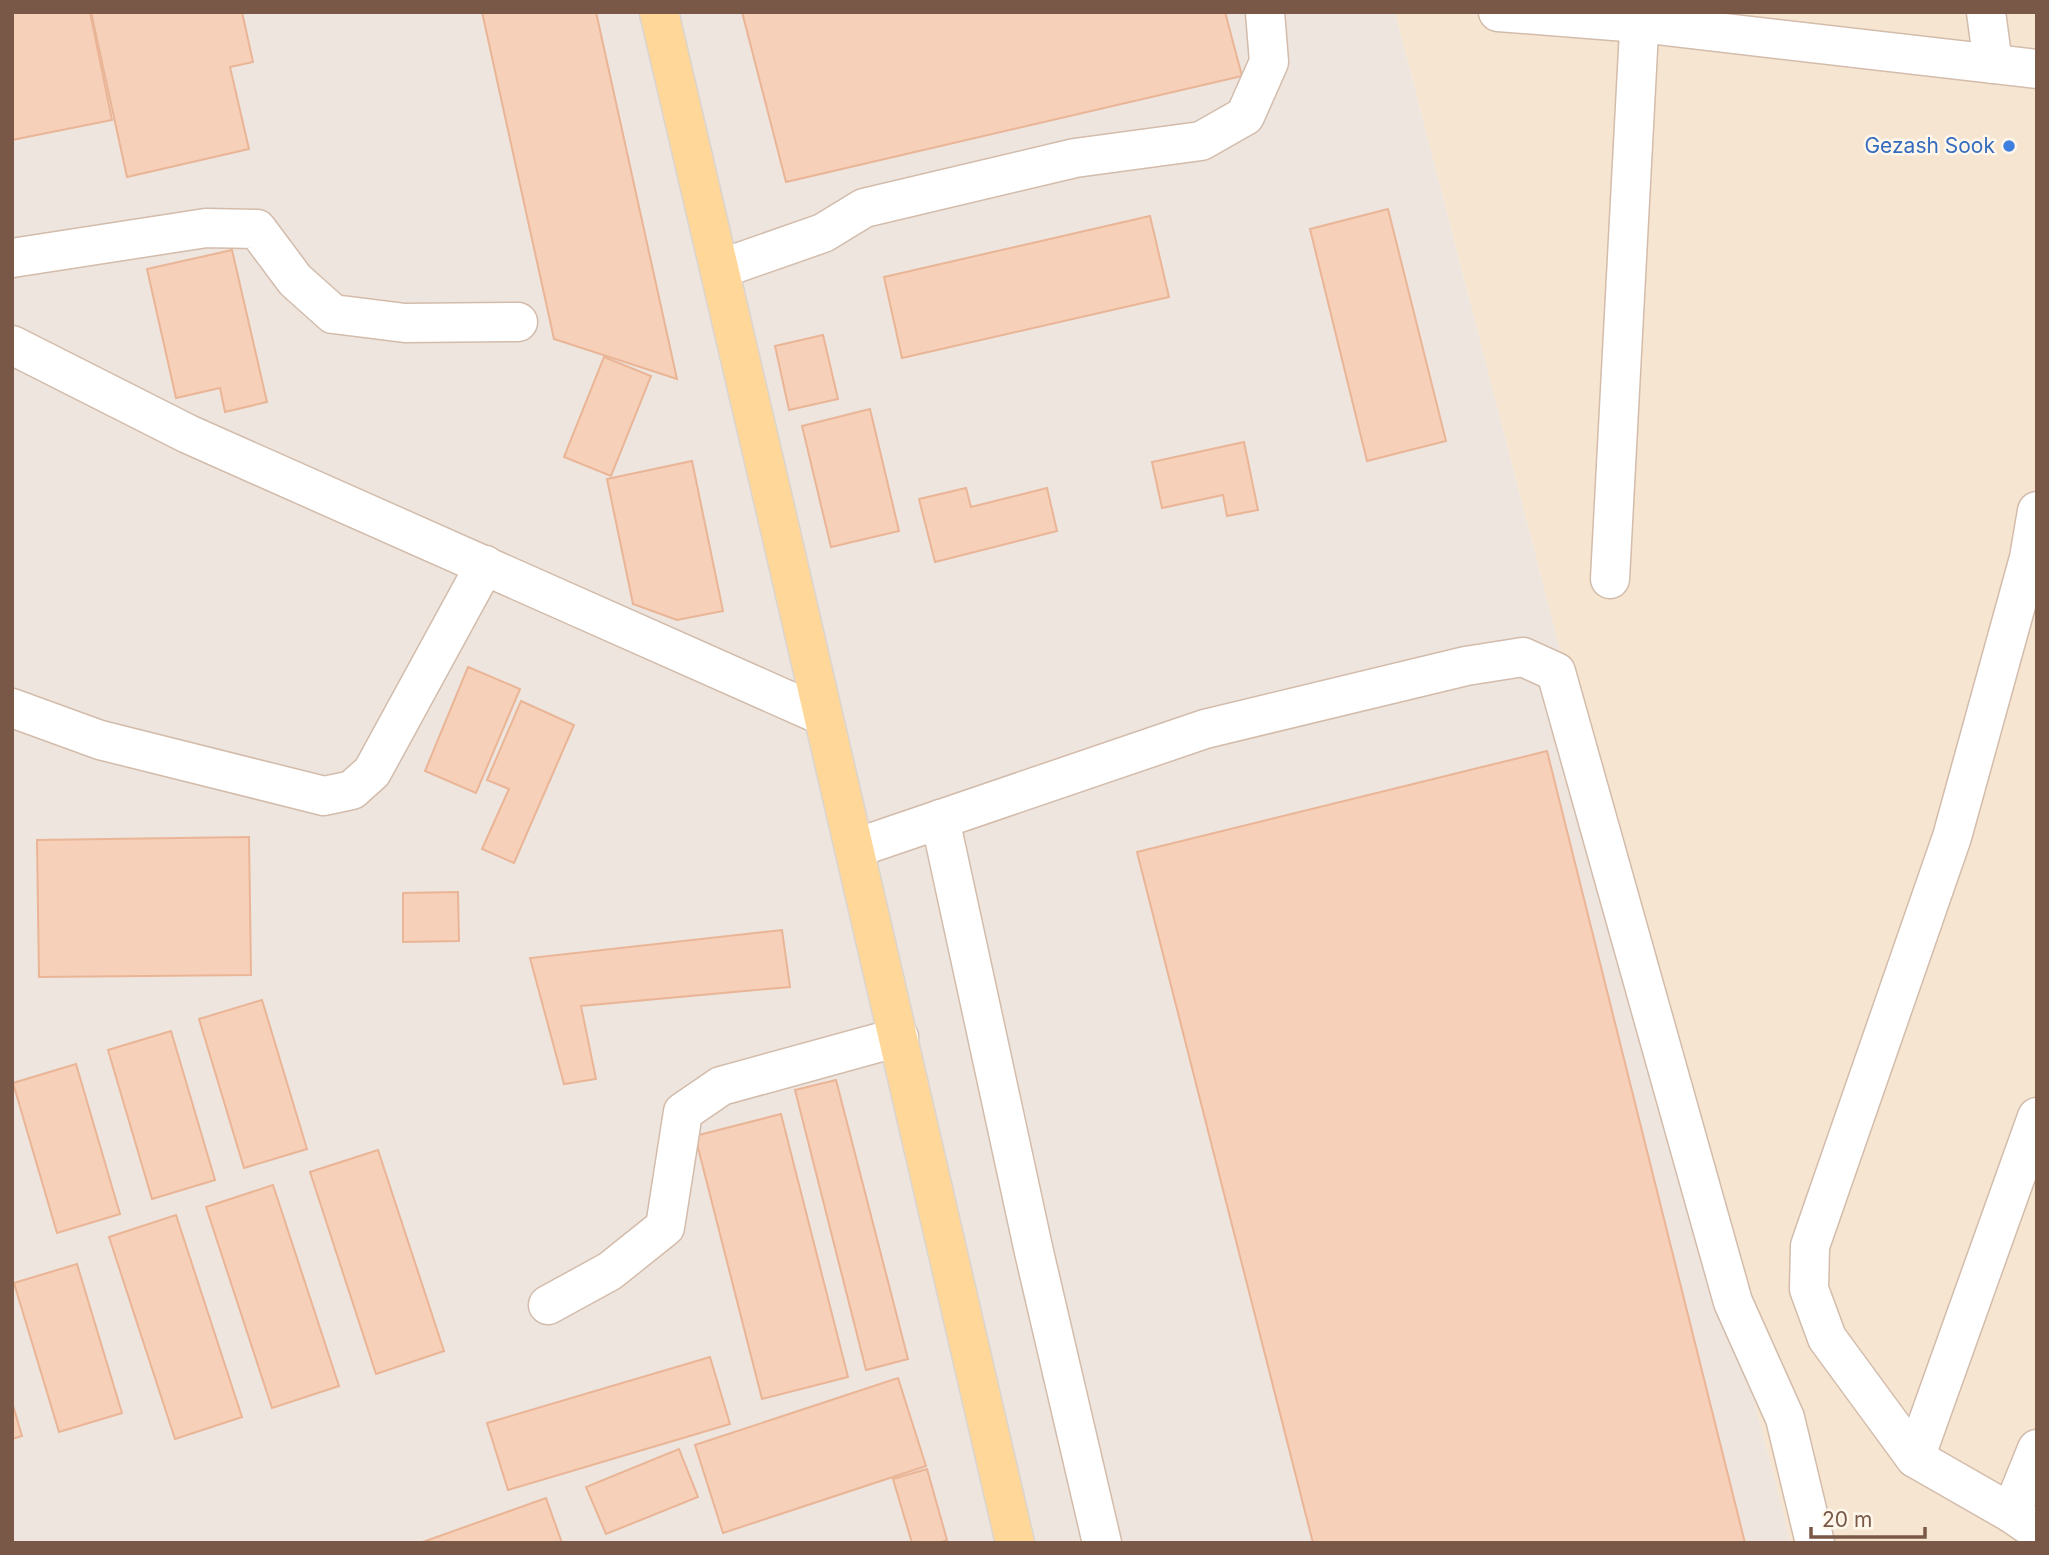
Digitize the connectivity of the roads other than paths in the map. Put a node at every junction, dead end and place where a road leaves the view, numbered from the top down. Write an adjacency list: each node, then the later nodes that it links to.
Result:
1 (659, 12): 9 (main road)
2 (1265, 12): 9 (street)
3 (1499, 12): 5 (street)
4 (1986, 12): 6 (street)
5 (1639, 18): 6 (street); 14 (street)
6 (1993, 64): 7 (street)
7 (2037, 69)
8 (12, 258): 10 (street)
9 (720, 269): 16 (main road)
10 (518, 322)
11 (12, 345): 13 (street)
12 (2037, 511): 23 (street)
13 (485, 565): 15 (street); 16 (street)
14 (1611, 579)
15 (12, 708)
16 (822, 716): 18 (main road)
17 (940, 819): 18 (street); 26 (street); 27 (street)
18 (856, 848): 19 (main road)
19 (899, 1037): 21 (street); 25 (main road)
20 (2037, 1117): 23 (street)
21 (548, 1306)
22 (2037, 1450): 24 (street)
23 (1915, 1458): 24 (street)
24 (2024, 1522)
25 (1016, 1543)
26 (1102, 1543)
27 (1815, 1543)

